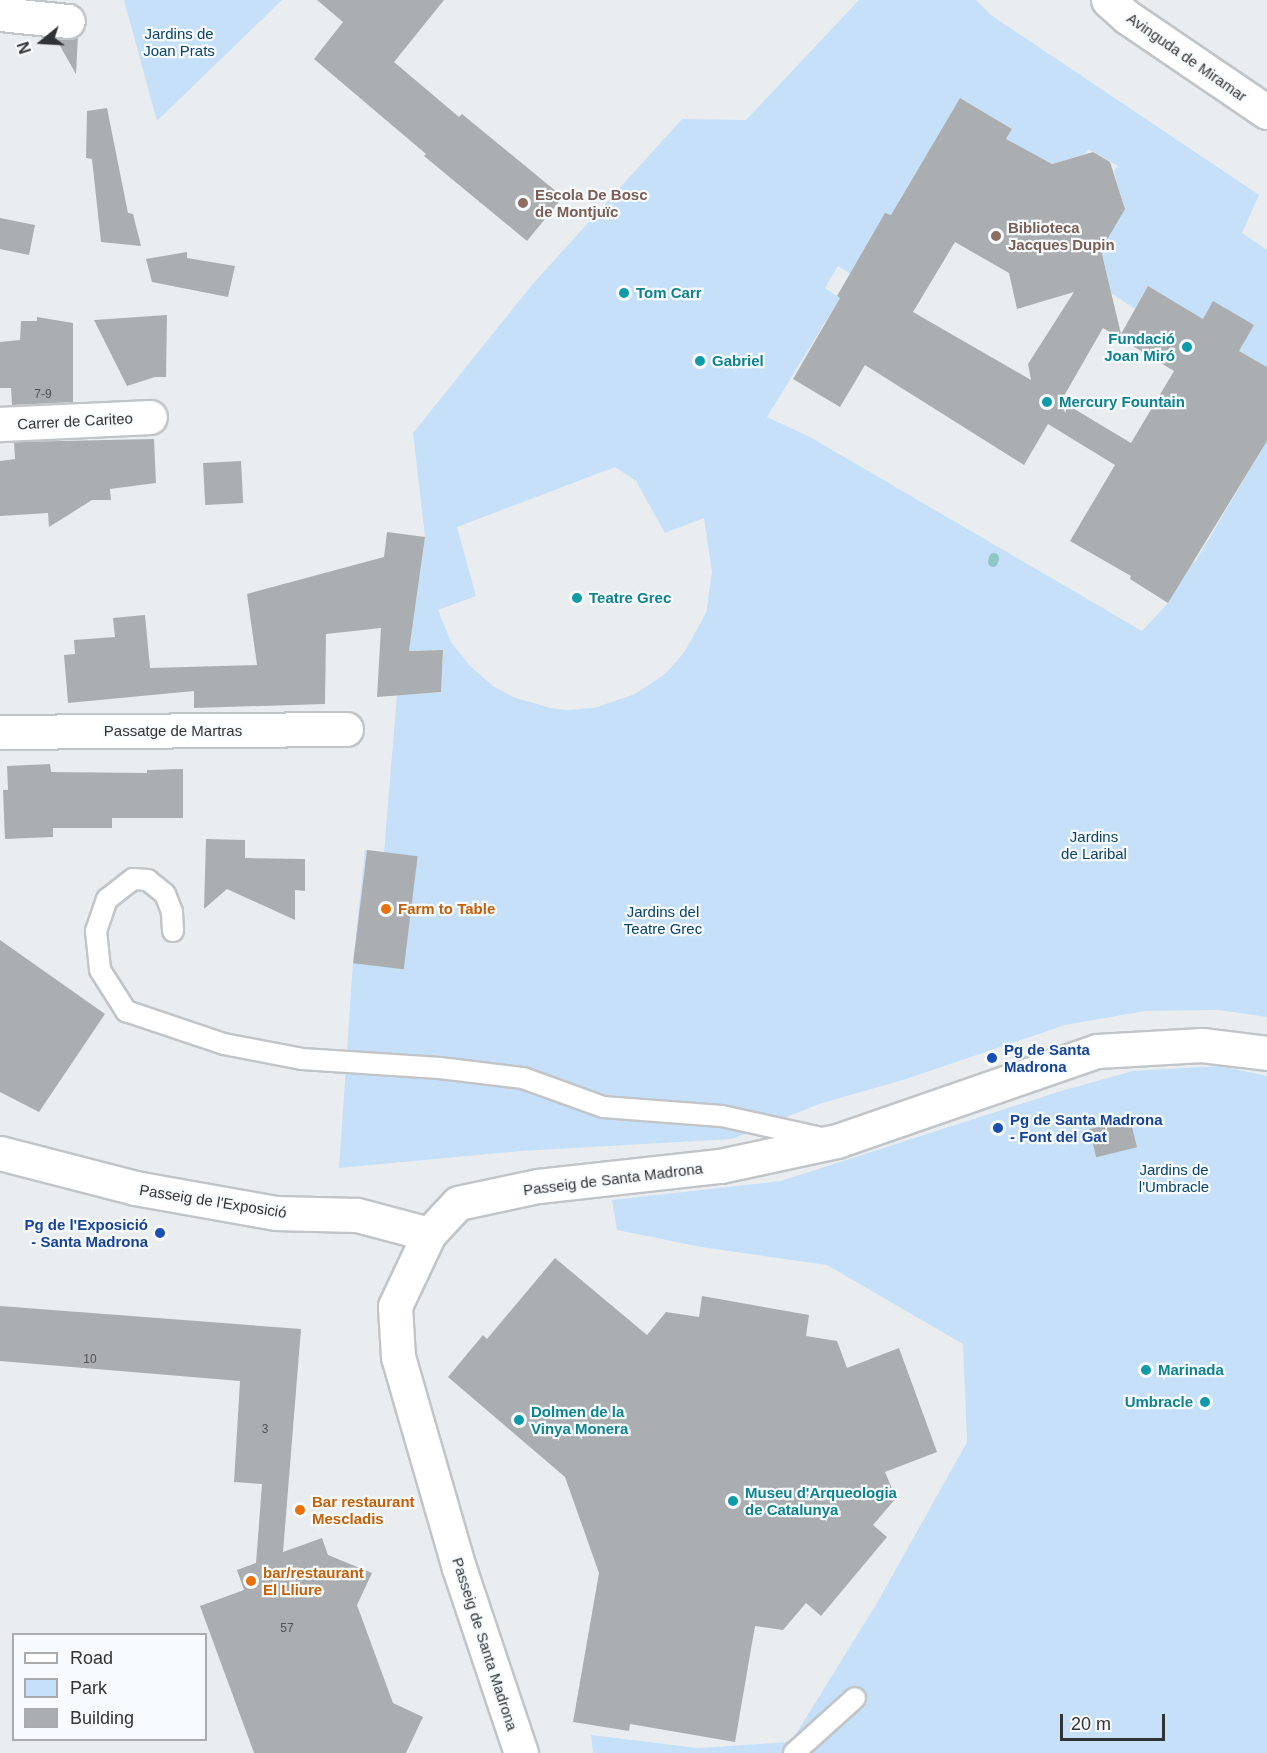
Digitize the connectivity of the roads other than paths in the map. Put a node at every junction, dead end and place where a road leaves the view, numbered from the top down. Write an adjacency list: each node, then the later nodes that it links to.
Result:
1 (1108, 0): 4 (street, Avinguda de Miramar)
2 (0, 14): 3 (street)
3 (68, 21)
4 (1267, 112)
5 (150, 417): 6 (street, Carrer de Cariteo)
6 (0, 424)
7 (346, 729): 8 (street, Passatge de Martras)
8 (0, 732)
9 (173, 931): 11 (lane)
10 (1267, 1053): 11 (street, Passeig de Santa Madrona)
11 (837, 1141): 13 (street, Passeig de Santa Madrona)
12 (0, 1153): 13 (street, Passeig de l'Exposició)
13 (429, 1234): 15 (street, Passeig de Santa Madrona)
14 (855, 1698): 16 (lane)
15 (521, 1753)
16 (794, 1753)

